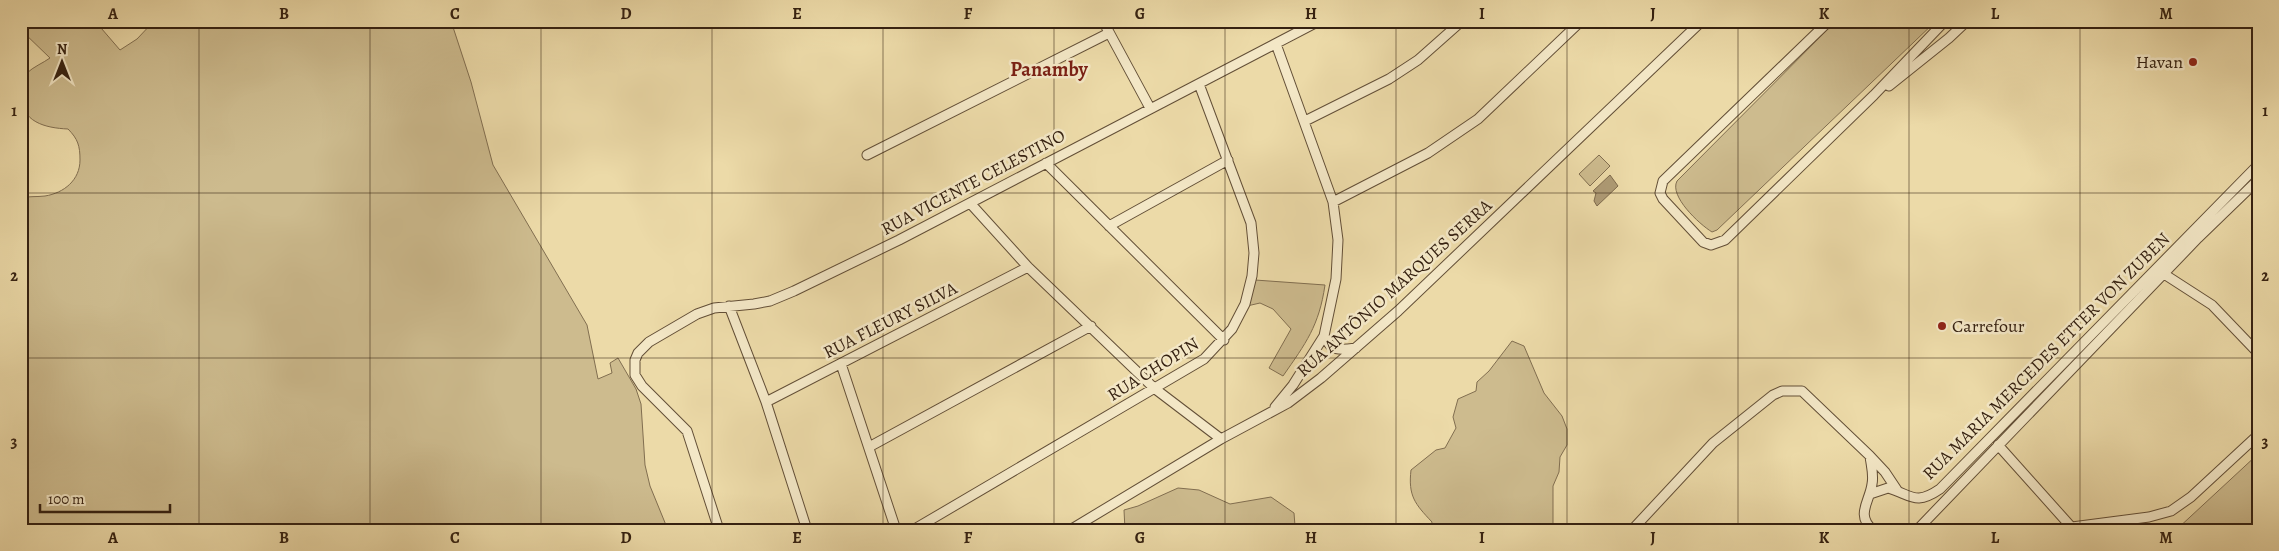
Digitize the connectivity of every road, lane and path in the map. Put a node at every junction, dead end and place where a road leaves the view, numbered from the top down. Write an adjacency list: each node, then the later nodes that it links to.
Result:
1 (1103, 21): 9 (street)
2 (1319, 21): 10 (street, RUA VICENTE CELESTINO)
3 (1462, 21): 14 (street)
4 (1581, 21): 20 (street)
5 (1702, 21): 29 (street, RUA ANTÔNIO MARQUES SERRA)
6 (1829, 21): 12 (street)
7 (1945, 21): 12 (street)
8 (1967, 21): 12 (street)
9 (1109, 33): 13 (street); 15 (street)
10 (1276, 44): 11 (street, RUA VICENTE CELESTINO); 14 (street)
11 (1199, 84): 13 (street, RUA VICENTE CELESTINO); 16 (street, RUA CHOPIN)
12 (1874, 95)
13 (1150, 108): 17 (street, RUA VICENTE CELESTINO)
14 (1305, 121): 20 (street)
15 (867, 155)
16 (1228, 160): 22 (street); 28 (street, RUA CHOPIN)
17 (1046, 163): 21 (street, RUA VICENTE CELESTINO); 22 (street)
18 (2258, 165): 40 (street, RUA MARIA MERCEDES ETTER VON ZUBEN)
19 (2258, 180): 24 (street, RUA MARIA MERCEDES ETTER VON ZUBEN)
20 (1333, 202): 27 (street)
21 (970, 203): 23 (street); 25 (street, RUA VICENTE CELESTINO)
22 (1109, 226): 28 (street)
23 (1028, 267): 26 (street); 31 (street, RUA FLEURY SILVA)
24 (2164, 274): 30 (street); 37 (street, RUA MARIA MERCEDES ETTER VON ZUBEN)
25 (729, 306): 33 (street); 43 (street, RUA VICENTE CELESTINO)
26 (1091, 326): 32 (street); 38 (street)
27 (1324, 336): 29 (street); 34 (street)
28 (1224, 340): 32 (street, RUA CHOPIN)
29 (1357, 348): 34 (street, RUA ANTÔNIO MARQUES SERRA)
30 (2258, 352)
31 (841, 364): 33 (street, RUA FLEURY SILVA); 38 (street)
32 (1154, 388): 36 (street); 46 (street, RUA CHOPIN)
33 (766, 402): 44 (street)
34 (1269, 413): 36 (street, RUA ANTÔNIO MARQUES SERRA)
35 (2258, 435): 42 (street)
36 (1221, 439): 47 (street, RUA ANTÔNIO MARQUES SERRA)
37 (1998, 445): 42 (street); 50 (street, RUA MARIA MERCEDES ETTER VON ZUBEN)
38 (869, 447): 45 (street)
39 (1870, 456): 40 (street); 41 (street); 48 (street)
40 (1897, 490): 41 (street, RUA MARIA MERCEDES ETTER VON ZUBEN)
41 (1870, 494): 49 (street)
42 (2073, 529)
43 (719, 530)
44 (808, 530)
45 (896, 530)
46 (913, 530)
47 (1070, 530)
48 (1632, 530)
49 (1873, 530)
50 (1916, 530)

